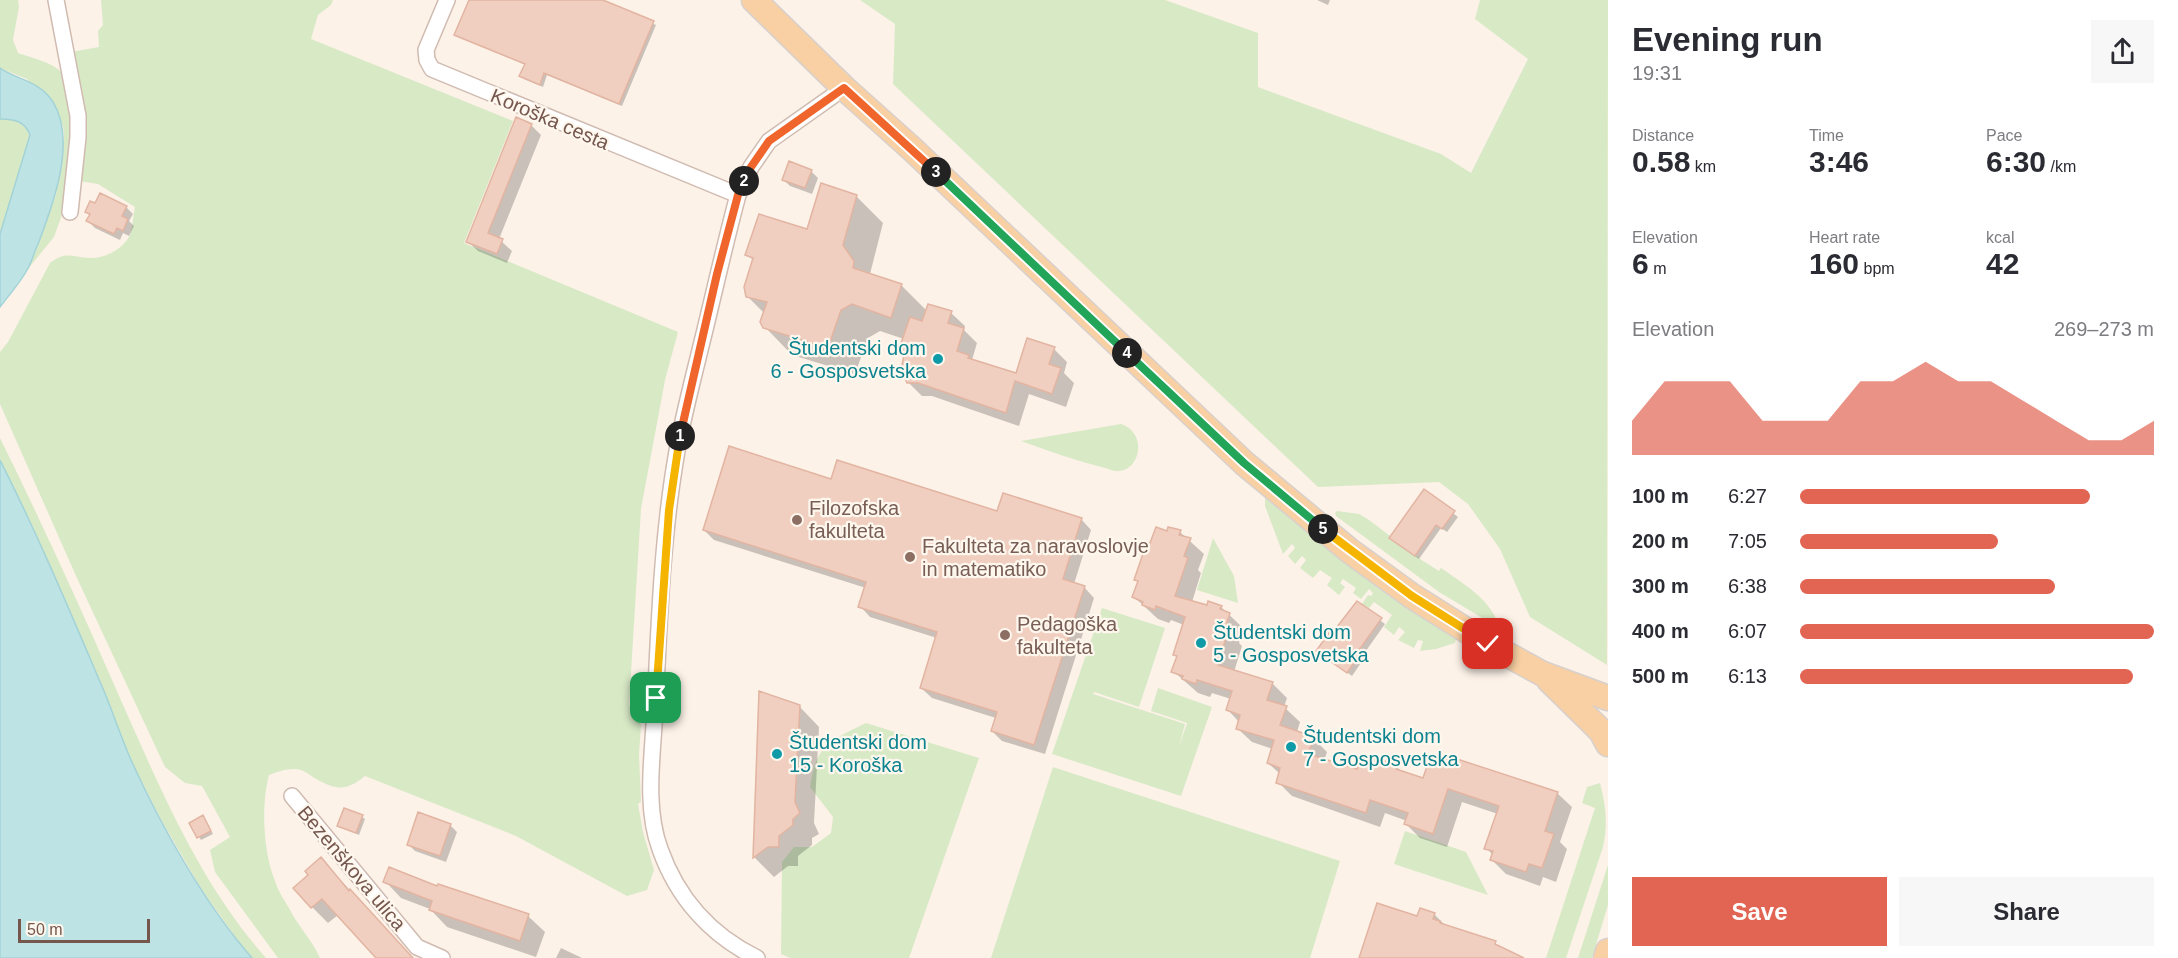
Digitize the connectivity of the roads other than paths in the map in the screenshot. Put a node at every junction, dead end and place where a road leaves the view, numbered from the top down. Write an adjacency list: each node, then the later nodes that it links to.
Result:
1 (56, 0): 6 (street)
2 (447, 0): 5 (street, Koroška cesta)
3 (754, 0): 4 (main road)
4 (844, 88): 5 (street); 7 (main road)
5 (738, 195): 14 (street)
6 (70, 212)
7 (1543, 674): 8 (main road); 9 (main road); 10 (main road)
8 (1608, 698)
9 (1608, 715)
10 (1608, 744)
11 (292, 796): 13 (street, Bezenškova ulica)
12 (1608, 951): 15 (main road)
13 (442, 958)
14 (757, 958)
15 (1606, 958)

